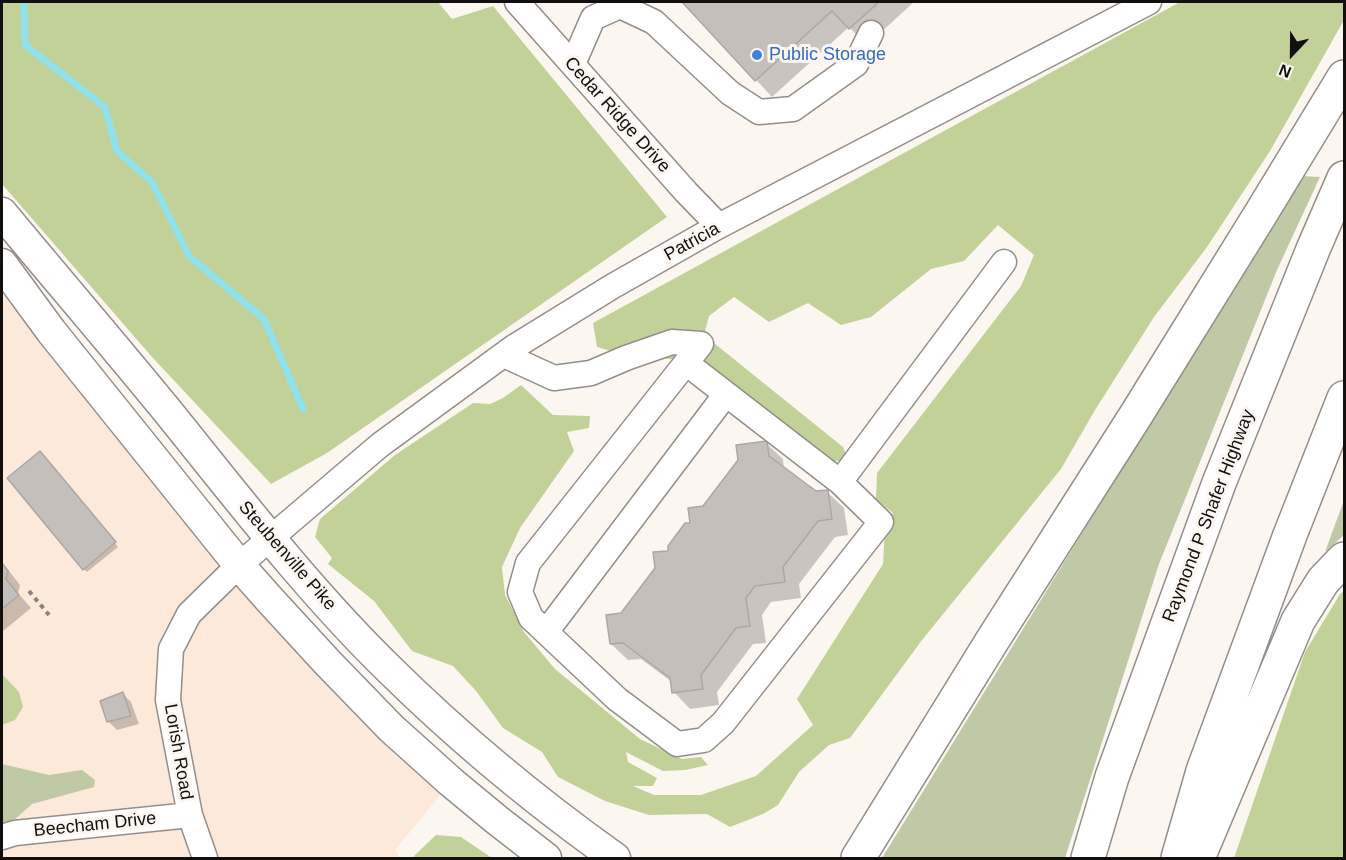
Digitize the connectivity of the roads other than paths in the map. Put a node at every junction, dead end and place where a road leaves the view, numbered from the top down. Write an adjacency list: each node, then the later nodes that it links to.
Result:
1 (1149, 2): 8 (street, Patricia)
2 (521, 3): 4 (street, Cedar Ridge Drive)
3 (872, 33): 4 (street)
4 (573, 64): 8 (street, Cedar Ridge Drive)
5 (1344, 77): 25 (highway)
6 (1344, 178): 26 (highway, Raymond P Shafer Highway)
7 (2, 213): 16 (main road, Steubenville Pike)
8 (719, 226): 11 (street, Patricia)
9 (1004, 262): 15 (street)
10 (2, 264): 18 (main road)
11 (504, 355): 12 (street); 16 (street, Patricia)
12 (686, 363): 13 (street); 19 (street)
13 (726, 394): 15 (street); 19 (street)
14 (1344, 398): 27 (highway)
15 (840, 482): 19 (street)
16 (270, 539): 18 (street, Lorish Road); 24 (main road, Steubenville Pike)
17 (1344, 559): 28 (highway)
18 (240, 565): 20 (street, Lorish Road); 23 (main road)
19 (546, 632)
20 (190, 815): 21 (street, Beecham Drive); 22 (street, Lorish Road)
21 (2, 837)
22 (205, 858)
23 (546, 858)
24 (615, 858)
25 (858, 858)
26 (1088, 858)
27 (1178, 858)
28 (1198, 858)

